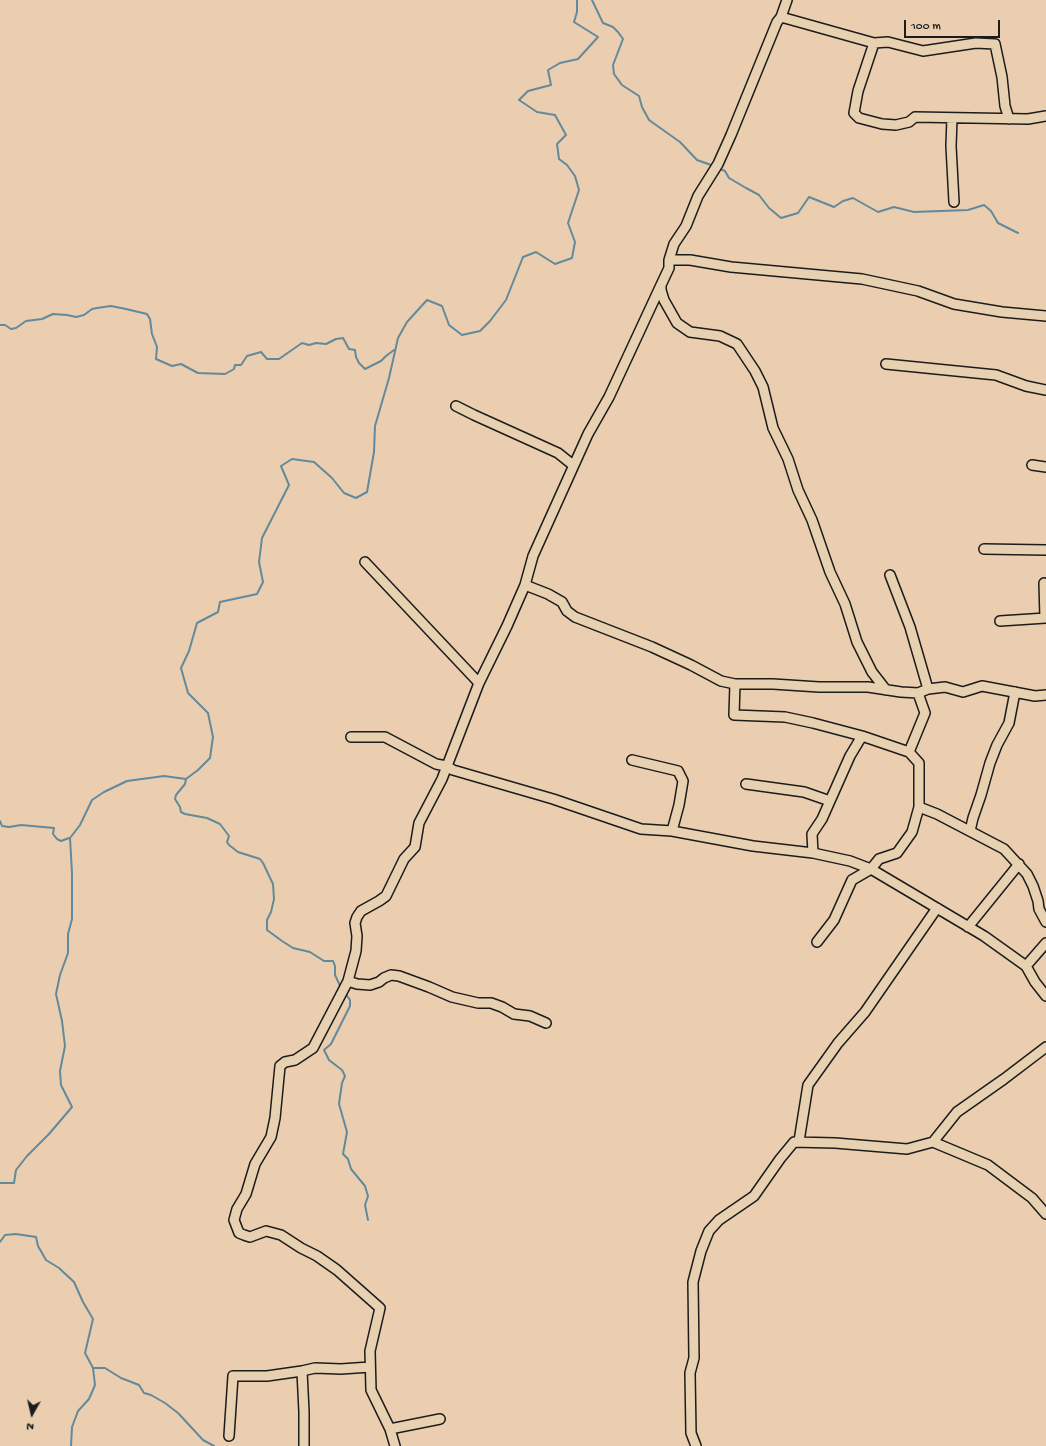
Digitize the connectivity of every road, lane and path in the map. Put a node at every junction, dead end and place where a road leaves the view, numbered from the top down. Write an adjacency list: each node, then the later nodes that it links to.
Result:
1 (787, 0): 2 (street)
2 (781, 17): 3 (street); 8 (street)
3 (874, 43): 5 (street); 6 (street)
4 (1046, 116): 6 (street)
5 (952, 118): 6 (street); 7 (street)
6 (1009, 119)
7 (954, 202)
8 (669, 260): 9 (street); 10 (street)
9 (661, 285): 14 (street); 28 (street)
10 (1046, 316)
11 (886, 364): 12 (street)
12 (1046, 390)
13 (456, 406): 14 (street)
14 (573, 465): 22 (street)
15 (1032, 465): 16 (street)
16 (1046, 468)
17 (984, 549): 18 (street)
18 (1046, 550)
19 (365, 562): 25 (street)
20 (890, 575): 27 (street)
21 (1044, 583): 23 (street)
22 (525, 585): 25 (street); 26 (street)
23 (1045, 618): 24 (street)
24 (1000, 621)
25 (479, 683): 36 (street)
26 (735, 684): 28 (street); 32 (street)
27 (928, 689): 29 (street); 30 (street)
28 (886, 690): 30 (street)
29 (1015, 692): 31 (street); 41 (street)
30 (918, 693): 34 (street)
31 (1046, 695)
32 (862, 736): 34 (street); 38 (street)
33 (351, 738): 36 (street)
34 (909, 752): 39 (street)
35 (632, 760): 40 (street)
36 (446, 766): 40 (street); 51 (street)
37 (746, 784): 38 (street)
38 (830, 801): 42 (street)
39 (919, 807): 41 (street); 44 (street)
40 (672, 831): 42 (street)
41 (970, 831): 43 (street)
42 (813, 853): 44 (street)
43 (1019, 864): 46 (street); 47 (street)
44 (871, 869): 45 (street); 48 (street)
45 (937, 908): 47 (street); 55 (street)
46 (1046, 922)
47 (968, 927): 50 (street)
48 (817, 942)
49 (1046, 943): 50 (street)
50 (1026, 966): 52 (street)
51 (348, 981): 53 (street); 58 (street)
52 (1046, 996)
53 (546, 1023)
54 (1046, 1046): 56 (street)
55 (799, 1142): 56 (street); 65 (street)
56 (933, 1142): 57 (street)
57 (1046, 1214)
58 (370, 1367): 59 (street); 61 (street)
59 (302, 1371): 62 (street); 63 (street)
60 (440, 1419): 61 (street)
61 (390, 1429): 64 (street)
62 (228, 1436)
63 (304, 1446)
64 (395, 1446)
65 (696, 1446)

